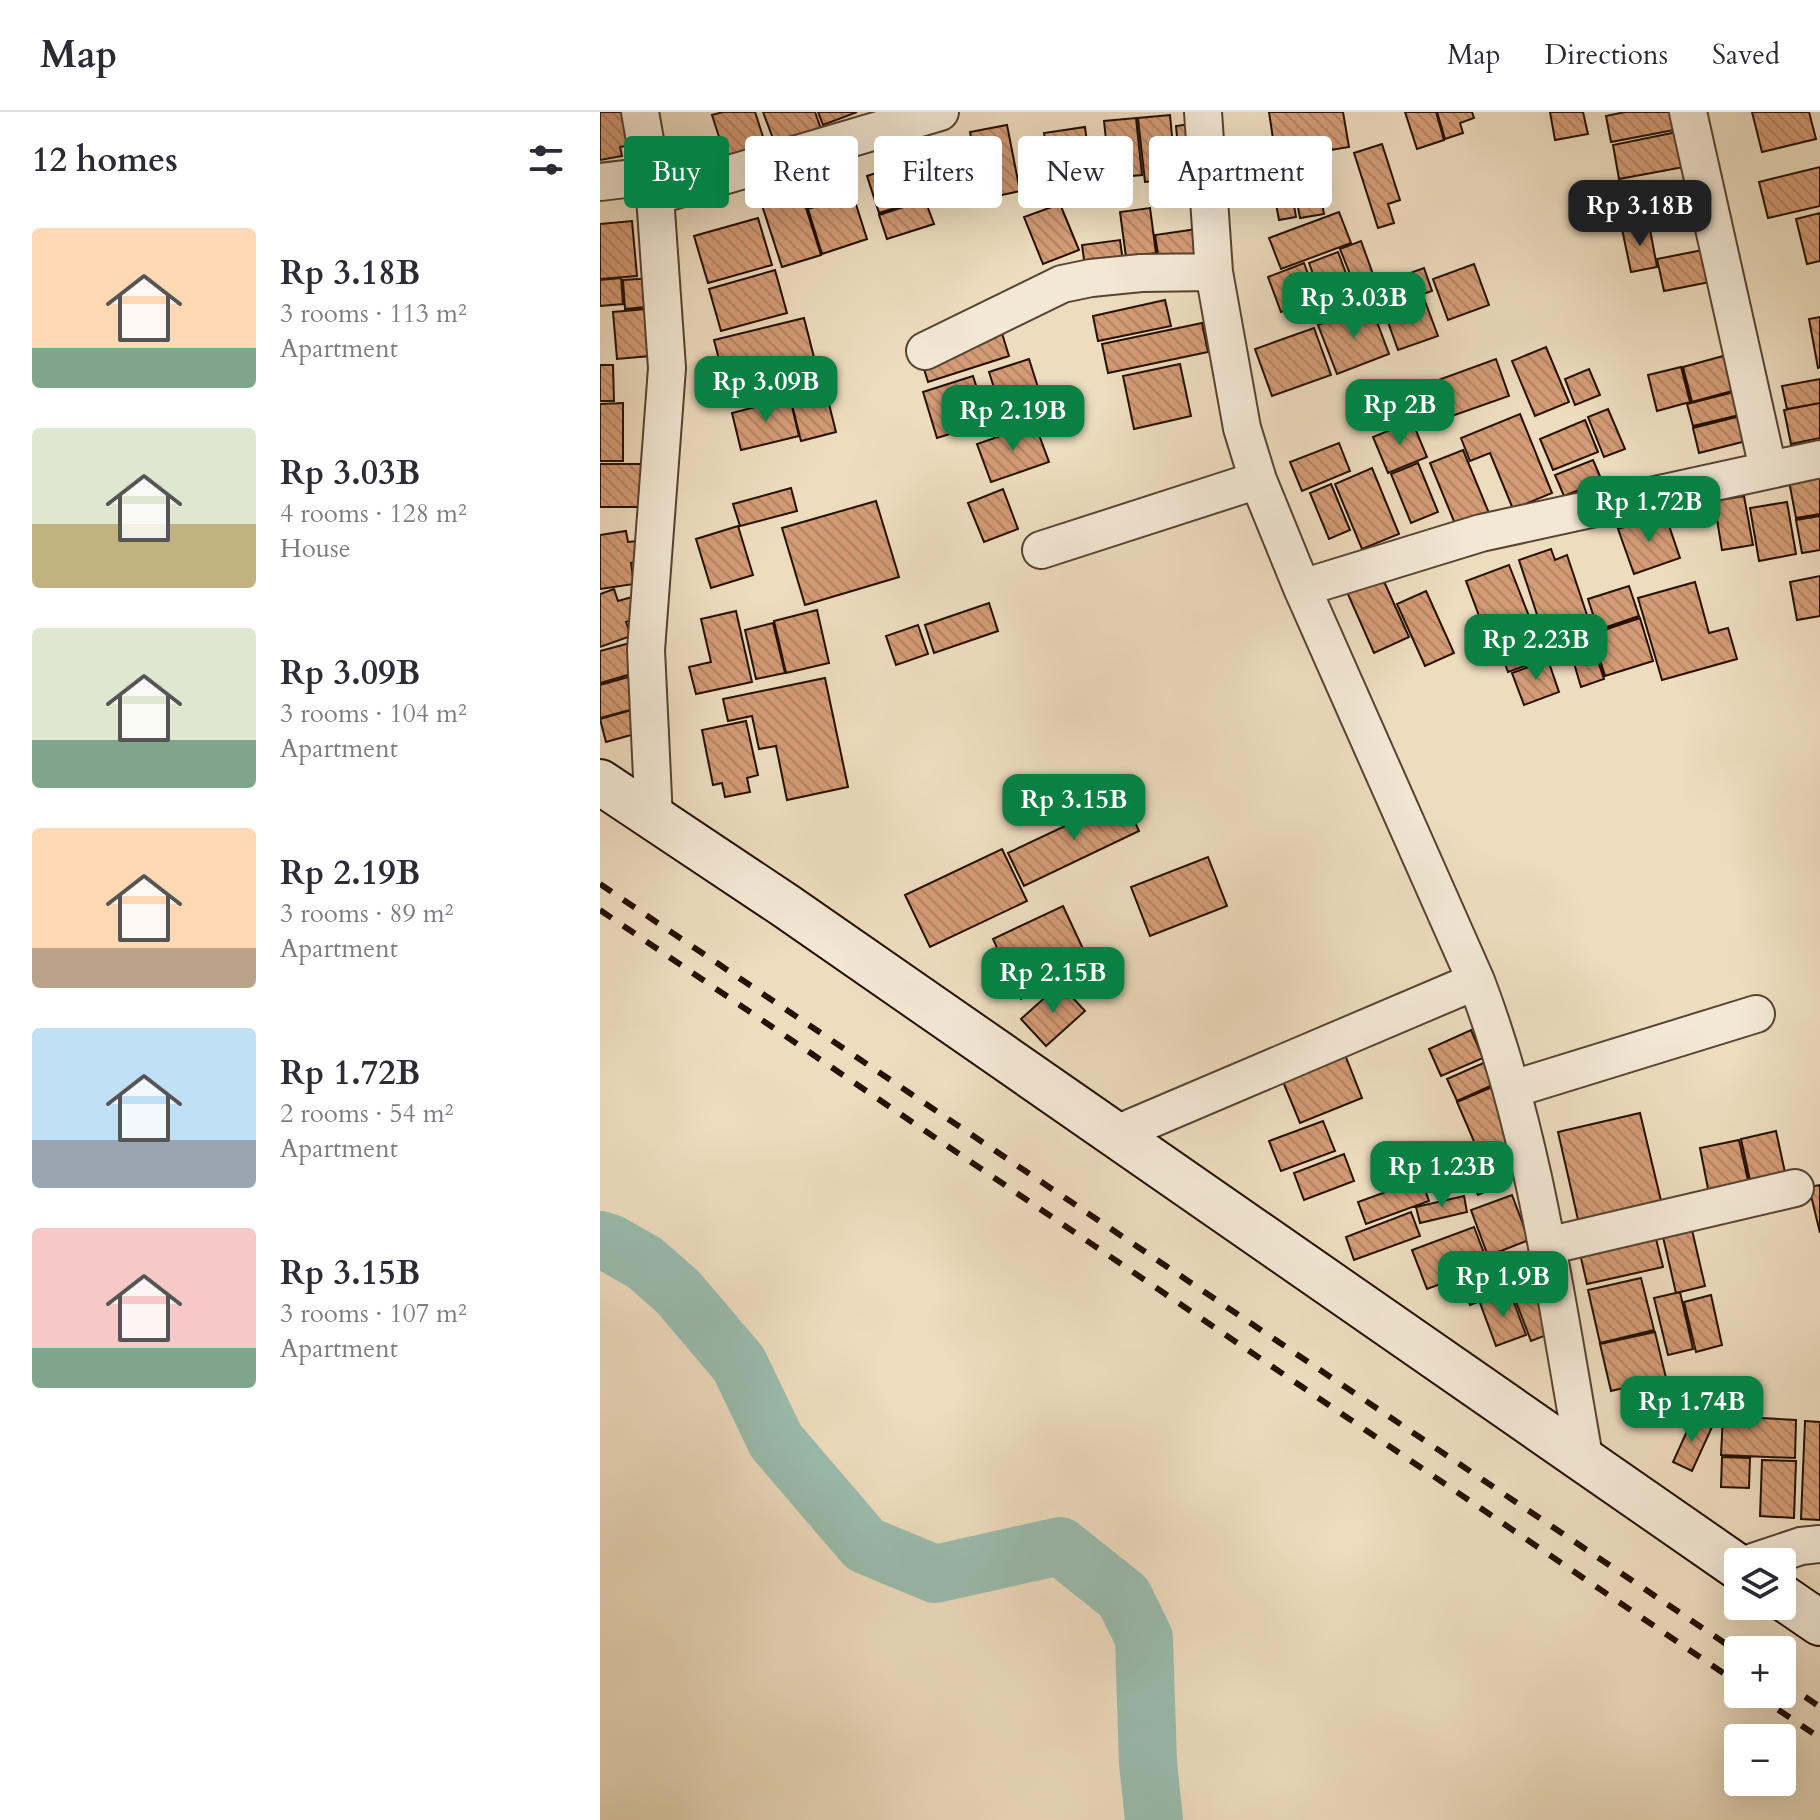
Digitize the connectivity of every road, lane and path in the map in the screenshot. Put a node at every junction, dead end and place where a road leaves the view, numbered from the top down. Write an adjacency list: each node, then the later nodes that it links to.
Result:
1 (640, 112): 5 (street)
2 (940, 112): 6 (street)
3 (1203, 112): 10 (street)
4 (1688, 112): 13 (street)
5 (644, 136)
6 (729, 166)
7 (600, 182): 8 (street)
8 (624, 184)
9 (655, 208): 18 (street)
10 (1214, 272): 11 (street); 14 (street)
11 (925, 351)
12 (1820, 459): 13 (street)
13 (1768, 469): 16 (street)
14 (1258, 480): 15 (street); 16 (street)
15 (1041, 550)
16 (1302, 588): 19 (street)
17 (600, 782): 18 (main road)
18 (654, 819): 22 (main road)
19 (1476, 981): 21 (street); 22 (street)
20 (1756, 1014): 21 (street)
21 (1513, 1089): 24 (street)
22 (1114, 1135): 25 (main road)
23 (1795, 1188): 24 (street)
24 (1547, 1246): 25 (street)
25 (1585, 1462): 28 (main road)
26 (1820, 1544): 27 (street)
27 (1795, 1548)
28 (1724, 1557)
29 (1796, 1607): 30 (main road)
30 (1820, 1623)

